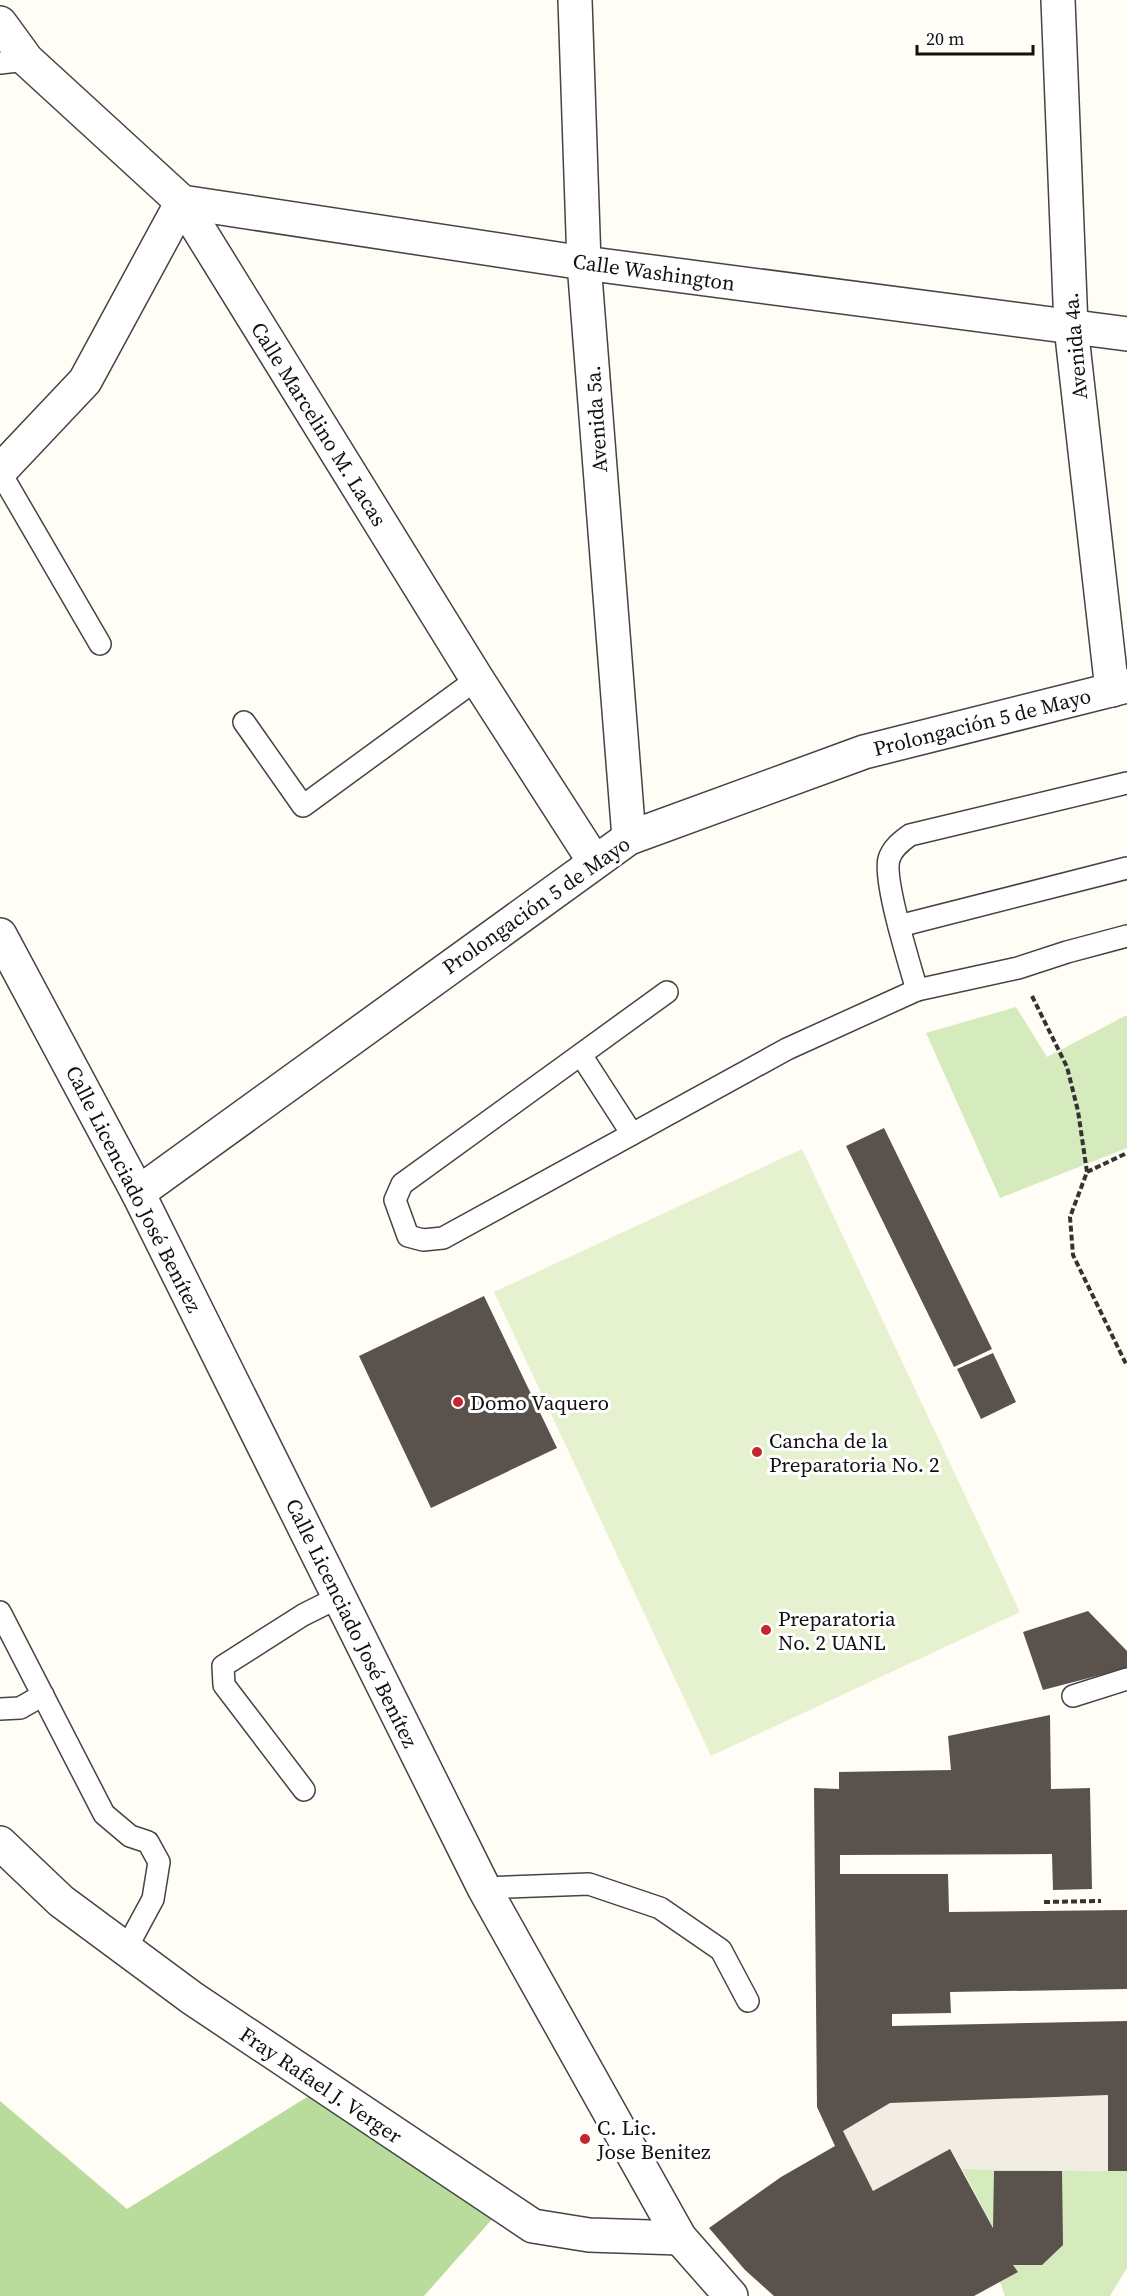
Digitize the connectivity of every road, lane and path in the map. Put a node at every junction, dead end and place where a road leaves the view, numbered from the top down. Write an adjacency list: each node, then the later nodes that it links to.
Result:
1 (575, 0): 6 (street, Avenida 5a.)
2 (1058, 0): 7 (street, Avenida 4a.)
3 (0, 23): 4 (street, Calle Marcelino M. Lacas)
4 (13, 61): 5 (street, Calle Marcelino M. Lacas)
5 (182, 202): 6 (street, Calle Washington); 9 (street); 11 (street, Calle Marcelino M. Lacas)
6 (584, 263): 7 (street, Calle Washington); 15 (street, Avenida 5a.)
7 (1071, 327): 8 (street, Calle Washington); 12 (street, Avenida 4a.)
8 (1127, 334)
9 (0, 471): 10 (lane)
10 (100, 644)
11 (477, 679): 13 (lane); 16 (street, Calle Marcelino M. Lacas)
12 (1119, 688): 15 (street, Prolongación 5 de Mayo)
13 (244, 722)
14 (1127, 783): 18 (lane)
15 (629, 838): 16 (street, Prolongación 5 de Mayo)
16 (594, 861): 28 (street, Prolongación 5 de Mayo)
17 (1127, 868): 18 (lane)
18 (900, 926): 22 (lane)
19 (0, 935): 28 (street, Calle Licenciado José Benítez)
20 (1127, 936): 21 (lane)
21 (1018, 968): 22 (lane); 27 (path)
22 (917, 990): 25 (lane)
23 (667, 992): 24 (lane)
24 (581, 1055): 25 (lane); 25 (lane)
25 (632, 1134)
26 (1127, 1153): 27 (path)
27 (1087, 1172): 29 (path)
28 (138, 1193): 30 (street, Calle Licenciado José Benítez)
29 (1127, 1366)
30 (339, 1597): 36 (lane); 38 (street, Calle Licenciado José Benítez)
31 (0, 1612): 33 (lane)
32 (1127, 1679): 34 (lane)
33 (43, 1695): 35 (lane); 41 (lane)
34 (1072, 1696)
35 (0, 1709)
36 (304, 1790)
37 (0, 1843): 41 (street, Fray Rafael J. Verger)
38 (484, 1888): 42 (lane); 43 (street, Calle Licenciado José Benítez)
39 (1101, 1900): 40 (path)
40 (1044, 1902)
41 (126, 1949): 43 (street, Fray Rafael J. Verger)
42 (748, 2001)
43 (680, 2238): 44 (street, Calle Licenciado José Benítez)
44 (731, 2296)

